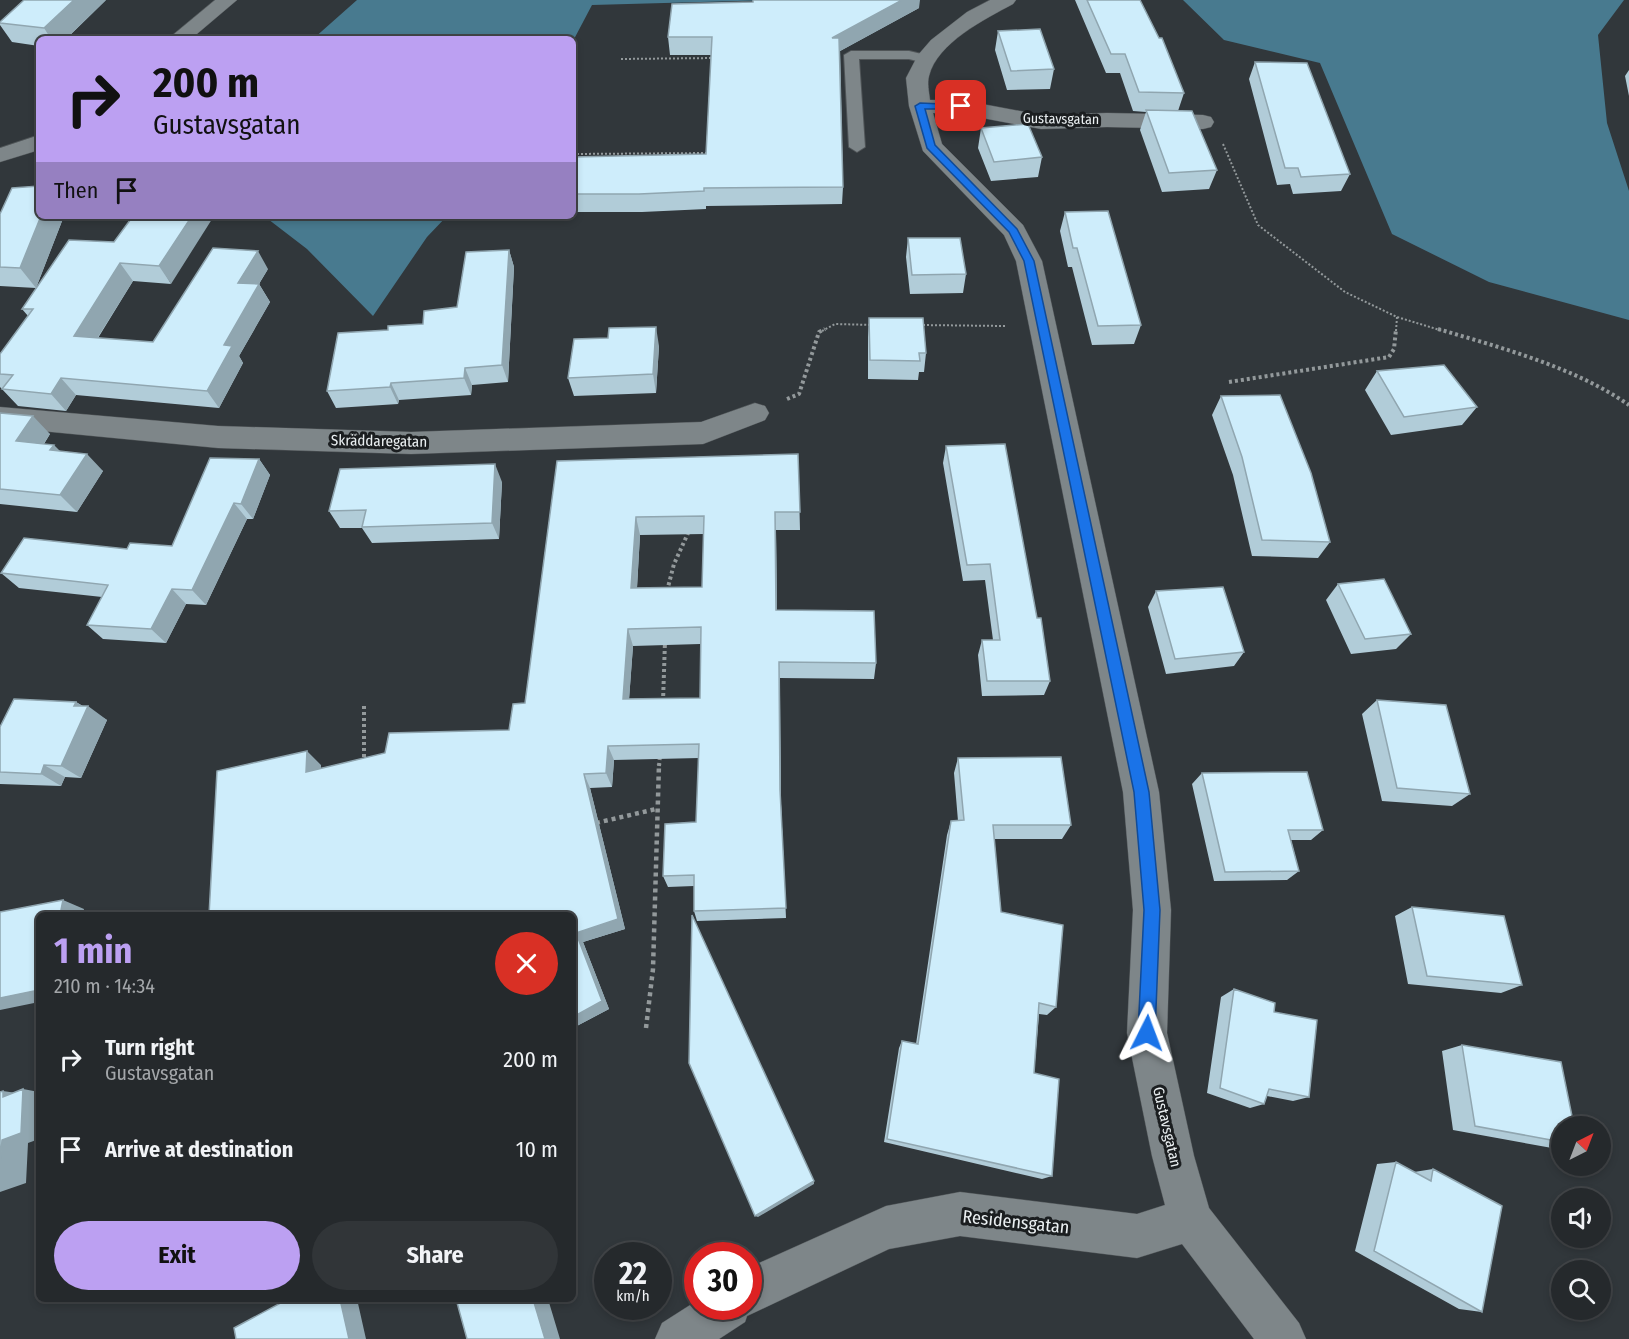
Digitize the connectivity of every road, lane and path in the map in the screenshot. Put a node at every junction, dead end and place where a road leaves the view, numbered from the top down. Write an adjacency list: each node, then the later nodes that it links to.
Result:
1 (227, 0): 3 (street)
2 (1006, 0): 6 (street)
3 (182, 36)
4 (720, 58): 5 (path)
5 (621, 59)
6 (925, 59): 7 (street, Gustavsgatan); 10 (lane)
7 (920, 106): 8 (street, Gustavsgatan); 17 (street, Gustavsgatan)
8 (1203, 122): 14 (path)
9 (36, 143): 13 (street)
10 (857, 147)
11 (711, 153): 12 (path)
12 (576, 154)
13 (0, 155)
14 (1397, 317): 18 (path); 19 (path)
15 (881, 325): 20 (path)
16 (915, 325): 17 (path)
17 (1041, 326): 32 (street, Gustavsgatan)
18 (1229, 382)
19 (1629, 405)
20 (755, 412): 21 (street, Skräddaregatan)
21 (0, 417)
22 (694, 522): 23 (path)
23 (667, 592)
24 (665, 639): 26 (path)
25 (364, 706): 28 (path)
26 (662, 708)
27 (660, 753): 29 (path)
28 (364, 763)
29 (656, 809): 30 (path); 31 (path)
30 (589, 825)
31 (646, 1028)
32 (1190, 1219): 33 (street, Residensgatan); 36 (street, Gustavsgatan)
33 (762, 1286)
34 (707, 1320): 35 (street)
35 (678, 1339)
36 (1284, 1339)

